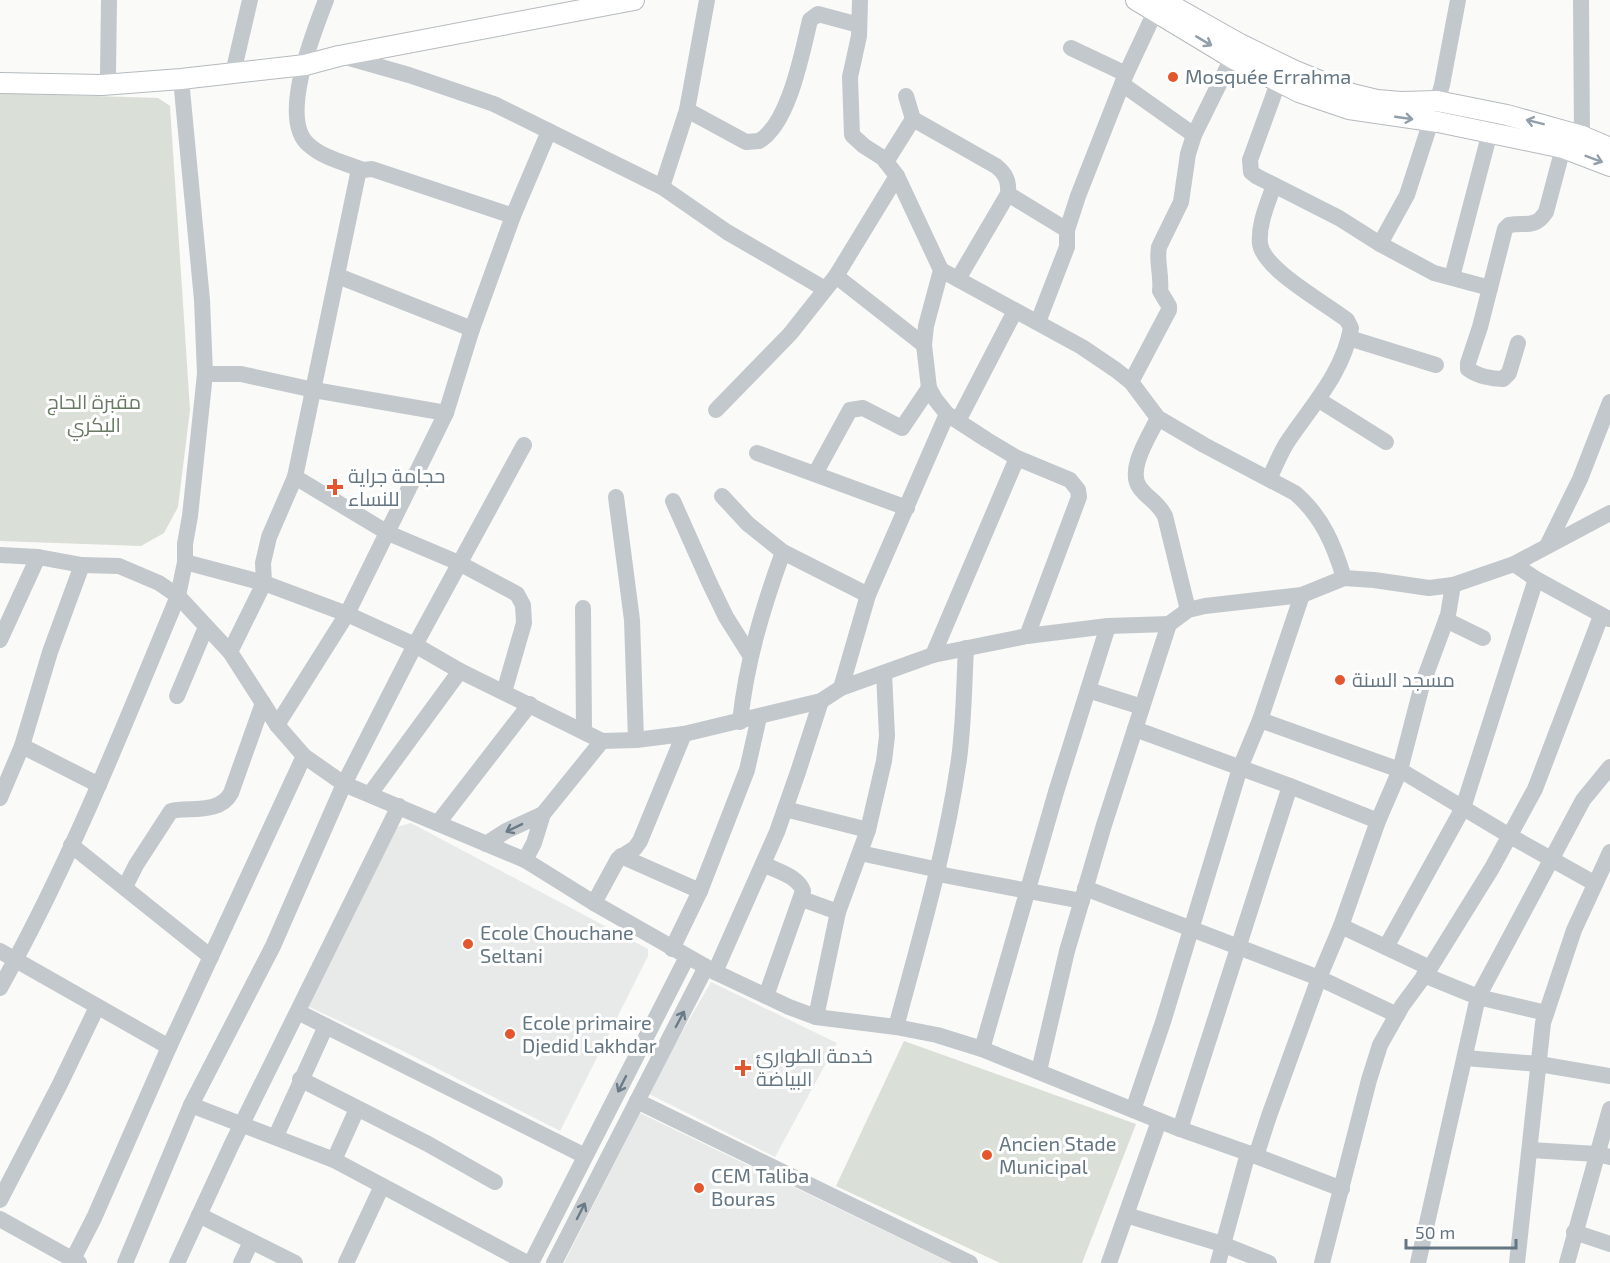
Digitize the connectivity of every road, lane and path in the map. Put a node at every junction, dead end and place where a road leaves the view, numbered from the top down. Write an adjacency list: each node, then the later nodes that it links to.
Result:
1 (109, 0): 17 (street)
2 (250, 0): 18 (street)
3 (326, 0): 15 (street)
4 (634, 0): 13 (main road)
5 (707, 0): 25 (street)
6 (860, 0): 11 (street)
7 (1136, 0): 10 (main road)
8 (1458, 0): 24 (street)
9 (1581, 0): 31 (street)
10 (1158, 6): 14 (main road, one-way to 14); 20 (street); 24 (main road)
11 (859, 25): 25 (street); 34 (street)
12 (1071, 48): 20 (street)
13 (339, 56): 15 (main road); 28 (street)
14 (1232, 58): 22 (main road); 30 (street)
15 (305, 65): 18 (main road); 36 (street)
16 (0, 71): 17 (main road)
17 (108, 73): 19 (main road)
18 (233, 73): 19 (main road)
19 (181, 79): 21 (main road); 57 (street)
20 (1124, 79): 30 (street); 42 (street)
21 (0, 82)
22 (1278, 82): 27 (main road, one-way to 27); 38 (street)
23 (906, 96): 26 (street)
24 (1437, 101): 27 (street); 31 (main road, one-way to 24)
25 (687, 110): 39 (street)
26 (913, 119): 34 (street); 40 (street)
27 (1431, 121): 29 (main road); 43 (street)
28 (549, 131): 39 (street); 41 (street)
29 (1490, 132): 32 (main road); 46 (street)
30 (1194, 135): 58 (street)
31 (1582, 136): 33 (main road)
32 (1563, 148): 35 (main road, one-way to 35); 49 (street)
33 (1610, 148)
34 (886, 162): 37 (street)
35 (1610, 166)
36 (363, 170): 41 (street); 45 (street)
37 (897, 176): 44 (street); 48 (street)
38 (1274, 185): 43 (street); 53 (street)
39 (662, 187): 48 (street)
40 (1008, 194): 42 (street); 47 (street)
41 (513, 216): 52 (street)
42 (1067, 230): 51 (street)
43 (1380, 244): 46 (street)
44 (941, 270): 47 (street); 55 (street)
45 (338, 276): 52 (street); 60 (street)
46 (1452, 277): 49 (street)
47 (958, 279): 50 (street)
48 (830, 283): 55 (street); 63 (street)
49 (1490, 288): 54 (street)
50 (1015, 310): 51 (street); 65 (street)
51 (1038, 322): 58 (street)
52 (472, 329): 64 (street)
53 (1349, 338): 56 (street); 61 (street)
54 (1518, 343)
55 (924, 345): 59 (street)
56 (1436, 365)
57 (205, 374): 60 (street); 84 (street)
58 (1131, 382): 66 (street)
59 (929, 388): 65 (street); 71 (street)
60 (314, 390): 64 (street); 72 (street)
61 (1318, 399): 67 (street); 73 (street)
62 (1610, 402): 80 (street)
63 (716, 410)
64 (446, 413): 79 (street)
65 (952, 417): 70 (street); 77 (street)
66 (1158, 417): 73 (street); 96 (street)
67 (1386, 442)
68 (524, 445): 85 (street)
69 (757, 453): 71 (street)
70 (1017, 458): 103 (street); 110 (street)
71 (815, 474): 77 (street)
72 (295, 477): 79 (street); 90 (street)
73 (1269, 479): 88 (street)
74 (616, 496): 128 (street)
75 (723, 496): 81 (street)
76 (673, 501): 109 (street)
77 (907, 508): 94 (street)
78 (1610, 513): 80 (street)
79 (388, 533): 85 (street); 97 (street)
80 (1548, 544): 86 (street)
81 (783, 552): 94 (street); 109 (street)
82 (0, 555): 83 (street)
83 (38, 557): 87 (street); 105 (street)
84 (185, 562): 90 (street); 93 (street)
85 (459, 563): 106 (street); 115 (street)
86 (1514, 564): 89 (street); 91 (street)
87 (82, 565): 93 (street); 130 (street)
88 (1344, 578): 91 (street); 92 (street)
89 (1536, 579): 98 (street); 141 (street)
90 (264, 582): 97 (street); 108 (street)
91 (1453, 585): 99 (street)
92 (1302, 595): 96 (street); 122 (street)
93 (178, 596): 102 (street); 136 (street)
94 (868, 596): 113 (street)
95 (583, 608): 126 (street)
96 (1188, 610): 100 (street)
97 (347, 615): 106 (street); 124 (street)
98 (1605, 618): 147 (street)
99 (1446, 620): 104 (street); 134 (street)
100 (1169, 624): 101 (street); 120 (street)
101 (1108, 626): 103 (street); 114 (street)
102 (206, 627): 108 (street); 116 (street)
103 (1027, 636): 107 (street)
104 (1483, 638)
105 (0, 640)
106 (415, 645): 111 (street); 135 (street)
107 (966, 648): 110 (street); 156 (street)
108 (230, 652): 118 (street)
109 (750, 655): 123 (street)
110 (933, 655): 112 (street)
111 (460, 671): 115 (street); 138 (street)
112 (884, 673): 113 (street); 146 (street)
113 (841, 688): 117 (street)
114 (1088, 690): 120 (street); 159 (street)
115 (504, 693): 119 (street)
116 (177, 696)
117 (821, 701): 121 (street); 142 (street)
118 (263, 703): 124 (street); 158 (street)
119 (530, 705): 126 (street); 145 (street)
120 (1142, 707): 125 (street)
121 (759, 717): 123 (street); 160 (street)
122 (1260, 720): 133 (street); 134 (street)
123 (740, 722): 127 (street)
124 (277, 725): 131 (street)
125 (1135, 729): 133 (street); 161 (street)
126 (584, 731): 129 (street)
127 (684, 734): 128 (street); 152 (street)
128 (636, 740): 129 (street)
129 (602, 741): 143 (street)
130 (22, 746): 136 (street); 139 (street)
131 (304, 756): 135 (street); 171 (street)
132 (1610, 767): 153 (street)
133 (1240, 768): 137 (street); 166 (street)
134 (1400, 770): 141 (street); 144 (street)
135 (344, 784): 138 (street); 194 (street)
136 (99, 786): 149 (street)
137 (1290, 786): 144 (street); 167 (street)
138 (370, 794): 140 (street)
139 (0, 798)
140 (399, 806): 145 (street); 180 (street)
141 (1463, 808): 147 (street); 168 (street)
142 (785, 809): 146 (street); 155 (street)
143 (543, 814): 148 (street, one-way to 148); 154 (street)
144 (1378, 821): 165 (street)
145 (438, 823): 148 (street)
146 (868, 830): 151 (street)
147 (1510, 836): 153 (street); 174 (street)
148 (486, 844): 154 (street)
149 (71, 845): 158 (street); 172 (street)
150 (1610, 852): 157 (street)
151 (860, 853): 156 (street); 164 (street)
152 (621, 856): 160 (street); 163 (street)
153 (1550, 859): 157 (street); 178 (street)
154 (525, 860): 163 (street)
155 (763, 864): 162 (street); 173 (street)
156 (938, 872): 159 (street); 185 (street)
157 (1594, 883): 181 (street)
158 (125, 887): 171 (street)
159 (1028, 890): 161 (street); 187 (street)
160 (700, 891): 170 (street)
161 (1083, 894): 166 (street); 190 (street)
162 (802, 898): 164 (street); 177 (street)
163 (594, 903): 170 (street)
164 (838, 912): 183 (street)
165 (1341, 926): 168 (street); 175 (street)
166 (1191, 929): 167 (street); 197 (street)
167 (1238, 947): 175 (street); 200 (street)
168 (1386, 947): 174 (street)
169 (0, 951): 172 (street)
170 (679, 953): 173 (street); 204 (street, one-way to 204)
171 (211, 957): 186 (street)
172 (16, 959): 176 (street); 179 (street)
173 (711, 969): 177 (street); 193 (street, one-way to 173)
174 (1427, 972): 178 (street); 182 (street)
175 (1319, 978): 182 (street); 203 (street)
176 (0, 988)
177 (766, 996): 183 (street)
178 (1478, 997): 181 (street); 188 (street)
179 (97, 1007): 186 (street); 210 (street)
180 (298, 1012): 184 (street); 199 (street)
181 (1546, 1013): 189 (street)
182 (1397, 1015): 209 (street)
183 (816, 1017): 185 (street)
184 (327, 1026): 192 (street); 204 (street)
185 (896, 1028): 187 (street)
186 (170, 1047): 218 (street)
187 (982, 1049): 190 (street)
188 (1466, 1058): 189 (street); 231 (street)
189 (1539, 1064): 191 (street); 202 (street)
190 (1039, 1071): 197 (street)
191 (1610, 1076)
192 (300, 1079): 195 (street); 201 (street)
193 (637, 1101): 225 (street, one-way to 193); 226 (street)
194 (191, 1105): 199 (street); 219 (street)
195 (357, 1109): 206 (street); 207 (street)
196 (1610, 1109): 205 (street)
197 (1133, 1110): 198 (street)
198 (1159, 1121): 200 (street); 212 (street)
199 (243, 1124): 201 (street); 211 (street)
200 (1180, 1129): 203 (street)
201 (276, 1136): 206 (street)
202 (1530, 1150): 205 (street); 232 (street)
203 (1252, 1155): 209 (street); 216 (street)
204 (585, 1156): 224 (street)
205 (1603, 1156): 214 (street)
206 (334, 1160): 208 (street)
207 (495, 1182)
208 (382, 1186): 223 (street); 224 (street)
209 (1342, 1189): 230 (street)
210 (0, 1200)
211 (199, 1215): 215 (street); 220 (street)
212 (1126, 1215): 216 (street); 227 (street)
213 (0, 1219): 218 (street)
214 (1574, 1232): 217 (street); 233 (street)
215 (251, 1242): 221 (street); 222 (street)
216 (1222, 1244): 228 (street); 229 (street)
217 (1610, 1244)
218 (74, 1262)
219 (125, 1263)
220 (177, 1263)
221 (240, 1263)
222 (295, 1263)
223 (346, 1263)
224 (529, 1263)
225 (554, 1263)
226 (970, 1263)
227 (1108, 1263)
228 (1218, 1263)
229 (1269, 1263)
230 (1322, 1263)
231 (1418, 1263)
232 (1517, 1263)
233 (1567, 1263)

